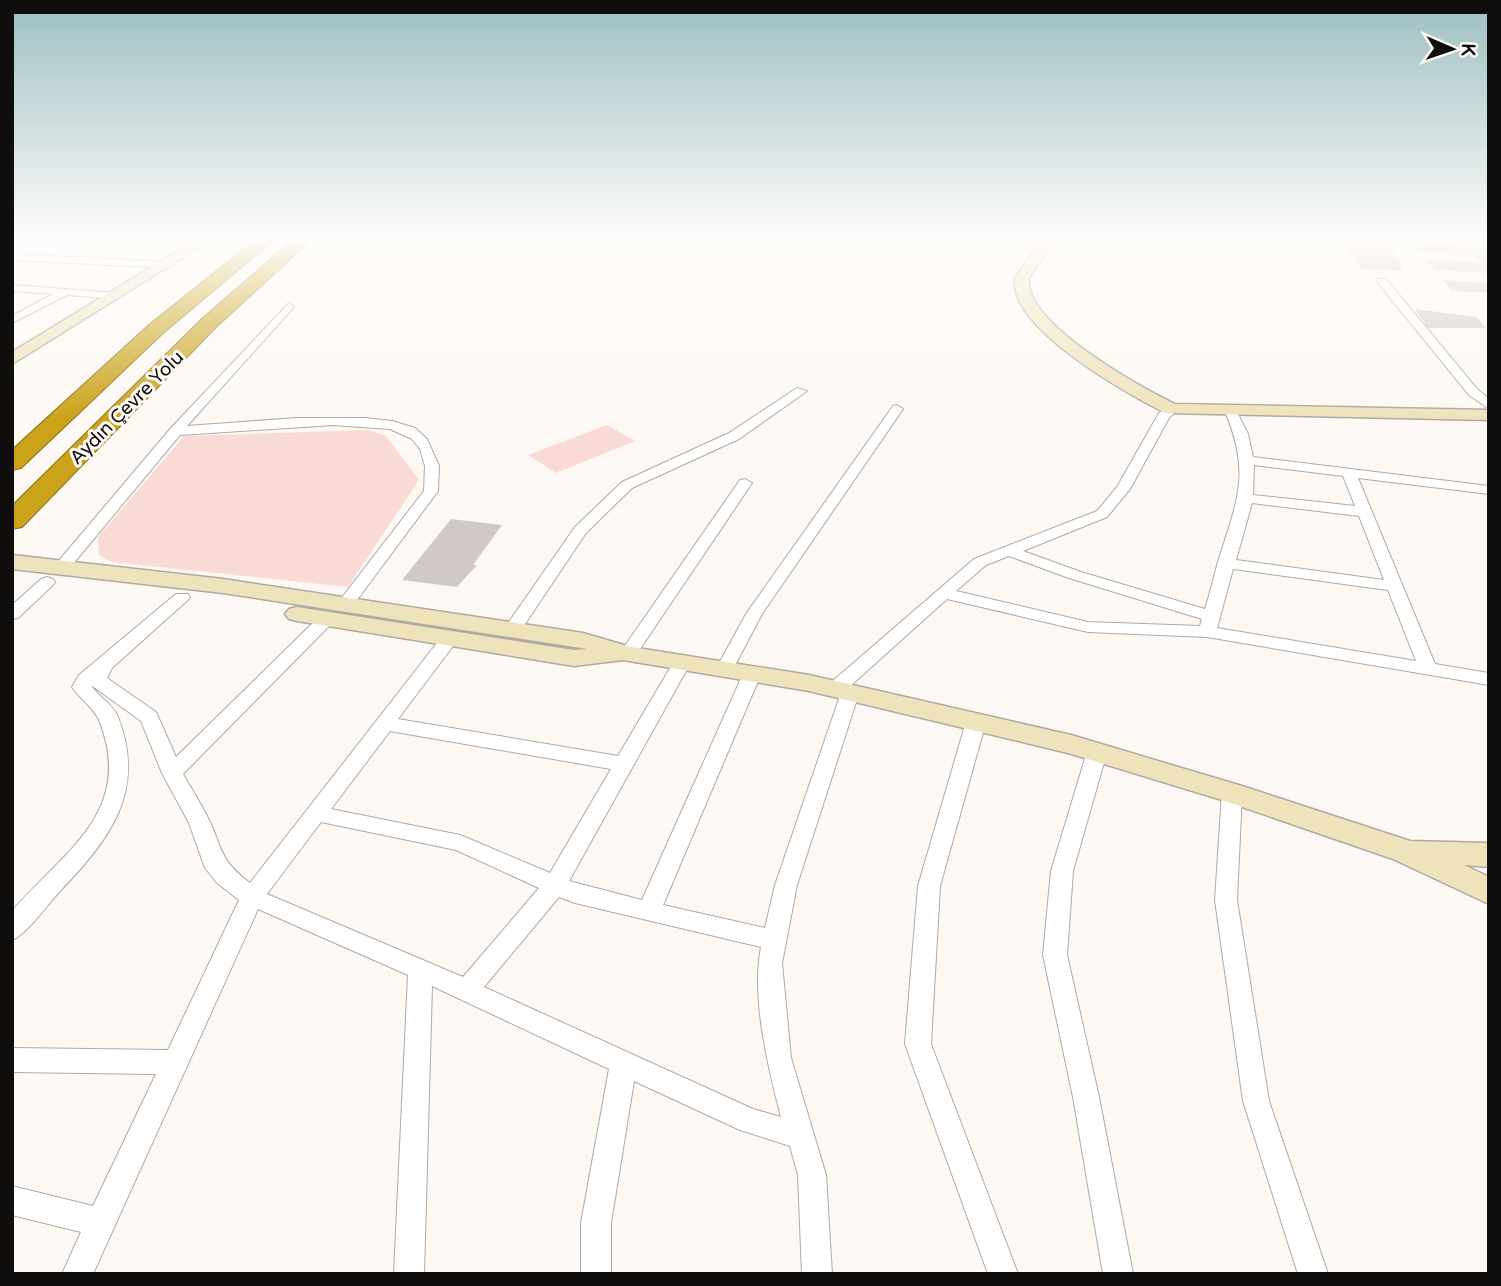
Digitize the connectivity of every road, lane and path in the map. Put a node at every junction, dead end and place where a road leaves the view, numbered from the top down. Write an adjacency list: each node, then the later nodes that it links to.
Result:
1 (54, 298): 8 (street)
2 (114, 298): 9 (main road)
3 (194, 298): 20 (highway, Aydın Çevre Yolu)
4 (237, 298): 26 (highway, Aydın Çevre Yolu)
5 (1025, 298): 15 (main road)
6 (1396, 298): 10 (street)
7 (289, 306): 18 (street)
8 (12, 320)
9 (12, 359)
10 (1457, 369): 11 (street); 13 (street)
11 (1489, 389)
12 (801, 391): 38 (street)
13 (1489, 405)
14 (897, 409): 43 (street)
15 (1172, 409): 16 (main road); 27 (street)
16 (1230, 409): 17 (main road); 19 (street)
17 (1489, 415)
18 (176, 430): 30 (street); 35 (street)
19 (1247, 460): 21 (street); 24 (street)
20 (12, 463)
21 (1349, 474): 23 (street); 25 (street)
22 (745, 483): 40 (street)
23 (1489, 490)
24 (1245, 498): 25 (street); 29 (street)
25 (1364, 512): 32 (street)
26 (12, 522)
27 (1009, 551): 33 (street); 37 (street)
28 (12, 562): 30 (main road)
29 (1225, 563): 32 (street); 37 (street)
30 (54, 574): 31 (main road); 34 (main road); 35 (main road); 36 (street)
31 (12, 579)
32 (1394, 586): 44 (street)
33 (946, 594): 37 (street); 47 (street)
34 (181, 598): 35 (main road); 42 (street)
35 (336, 611): 38 (main road); 39 (main road); 52 (street)
36 (12, 614)
37 (1209, 624): 44 (street)
38 (513, 629): 40 (main road)
39 (450, 638): 40 (main road); 49 (street)
40 (628, 654): 41 (main road)
41 (682, 662): 43 (main road); 51 (street)
42 (105, 665): 52 (street); 61 (street)
43 (725, 669): 45 (main road)
44 (1429, 671): 46 (street)
45 (752, 674): 47 (main road); 60 (street)
46 (1489, 679)
47 (842, 691): 48 (main road); 62 (street)
48 (976, 722): 50 (main road); 75 (street)
49 (383, 723): 51 (street); 54 (street)
50 (1097, 752): 53 (main road); 76 (street)
51 (624, 764): 57 (street)
52 (172, 773): 59 (street)
53 (1233, 793): 55 (main road); 77 (street)
54 (314, 813): 57 (street); 59 (street)
55 (1404, 851): 56 (main road); 58 (main road)
56 (1489, 855)
57 (555, 885): 60 (street); 64 (street)
58 (1489, 891)
59 (252, 897): 63 (street); 67 (street)
60 (649, 911): 62 (street)
61 (12, 930)
62 (775, 940): 68 (street)
63 (420, 969): 64 (street); 72 (street)
64 (467, 990): 66 (street)
65 (12, 1060): 67 (street)
66 (624, 1061): 68 (street); 73 (street)
67 (174, 1062): 70 (street)
68 (801, 1136): 74 (street)
69 (12, 1200): 70 (street)
70 (100, 1223): 71 (street)
71 (77, 1274)
72 (409, 1274)
73 (596, 1274)
74 (817, 1274)
75 (1003, 1274)
76 (1118, 1274)
77 (1313, 1274)

